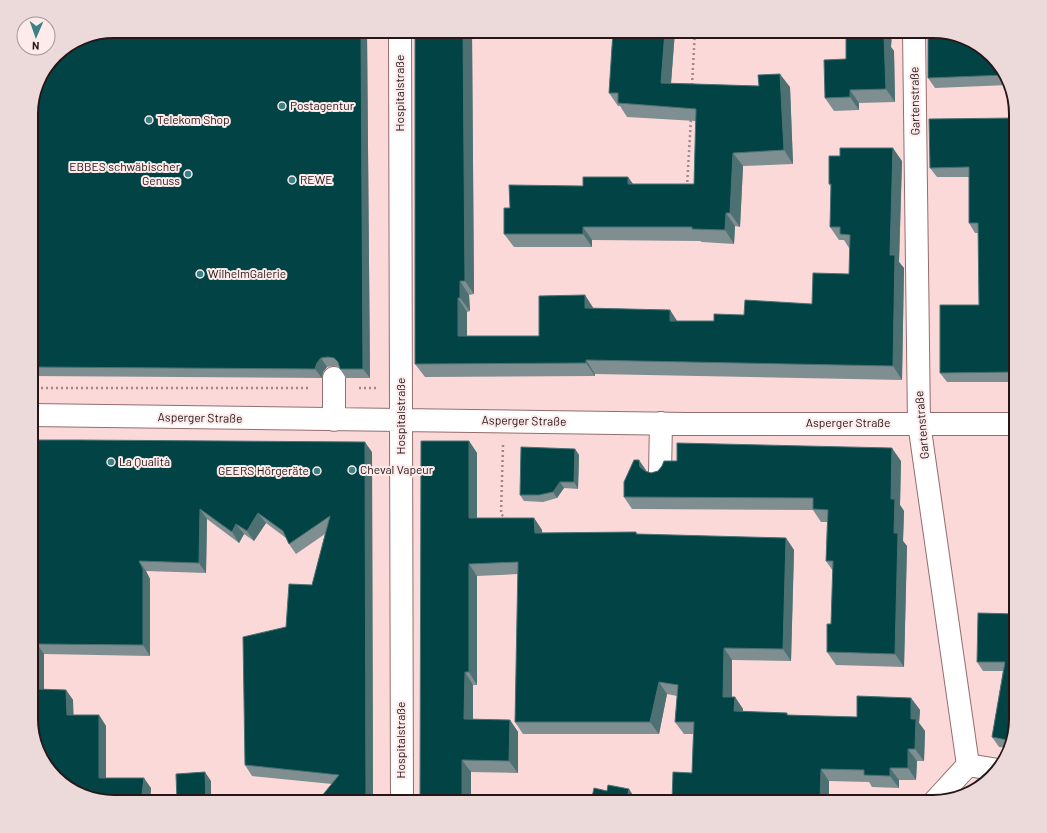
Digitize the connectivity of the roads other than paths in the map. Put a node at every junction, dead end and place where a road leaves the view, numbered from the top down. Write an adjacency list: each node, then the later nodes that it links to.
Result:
1 (400, 38): 5 (street, Hospitalstraße)
2 (914, 38): 8 (street, Gartenstraße)
3 (334, 383): 6 (street)
4 (38, 415): 6 (street, Asperger Straße)
5 (400, 419): 6 (street, Asperger Straße); 7 (street, Asperger Straße); 14 (street, Hospitalstraße)
6 (334, 420)
7 (660, 423): 8 (street, Asperger Straße); 10 (street)
8 (919, 423): 9 (street, Asperger Straße); 11 (street, Gartenstraße)
9 (1009, 424)
10 (660, 473)
11 (968, 765): 12 (street); 13 (street)
12 (990, 769)
13 (941, 794)
14 (402, 795)

